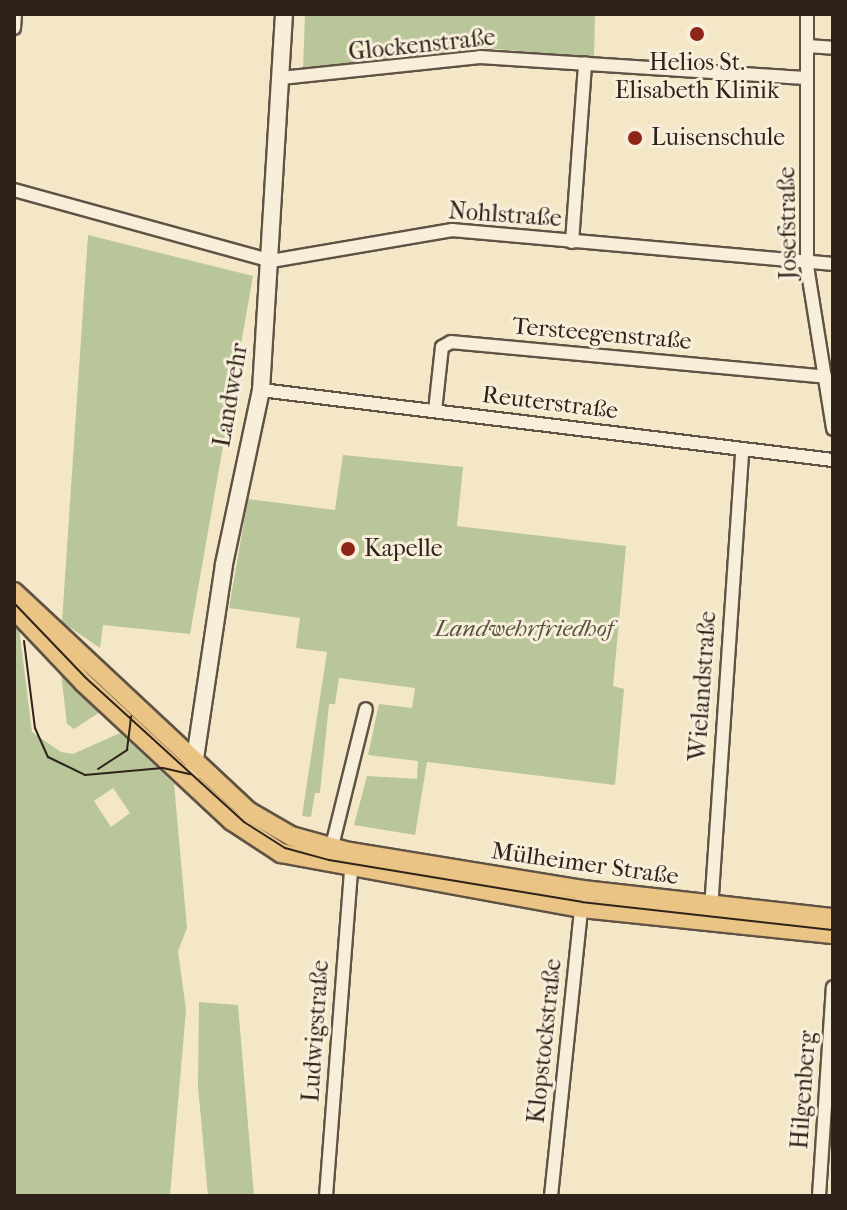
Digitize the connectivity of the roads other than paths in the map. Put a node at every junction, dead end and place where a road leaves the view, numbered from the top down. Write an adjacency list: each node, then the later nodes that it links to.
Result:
1 (15, 14): 4 (street)
2 (284, 14): 8 (street, Landwehr)
3 (807, 14): 5 (street, Josefstraße)
4 (14, 28)
5 (807, 46): 6 (street); 9 (street, Josefstraße)
6 (833, 48)
7 (585, 63): 8 (street, Glockenstraße); 9 (street, Glockenstraße); 11 (street)
8 (281, 78): 12 (street, Landwehr)
9 (806, 78): 14 (street, Josefstraße)
10 (14, 190): 12 (street, Nohlstraße)
11 (572, 242): 12 (street, Nohlstraße); 14 (street, Nohlstraße)
12 (271, 261): 16 (street, Landwehr)
13 (833, 264): 14 (street, Nohlstraße)
14 (807, 266): 15 (street, Josefstraße)
15 (825, 377): 17 (street, Tersteegenstraße); 18 (street, Josefstraße)
16 (261, 390): 17 (street, Reuterstraße); 24 (street, Landwehr)
17 (435, 411): 19 (street, Reuterstraße)
18 (833, 429)
19 (742, 449): 20 (street, Reuterstraße); 28 (street, Wielandstraße)
20 (833, 460)
21 (14, 592): 24 (main road, Mülheimer Straße)
22 (14, 609): 24 (main road, Mülheimer Straße)
23 (366, 709): 25 (street)
24 (193, 772): 25 (main road, Mülheimer Straße)
25 (330, 857): 26 (main road, Mülheimer Straße); 27 (main road, Mülheimer Straße)
26 (351, 870): 27 (main road, Mülheimer Straße); 33 (street, Ludwigstraße)
27 (582, 899): 28 (main road, Mülheimer Straße); 30 (main road, Mülheimer Straße); 34 (street, Klopstockstraße)
28 (710, 905): 29 (main road, Mülheimer Straße); 30 (street)
29 (833, 918)
30 (720, 923): 31 (main road, Mülheimer Straße)
31 (833, 934)
32 (833, 987): 35 (street, Hilgenberg)
33 (326, 1196)
34 (551, 1196)
35 (819, 1196)

